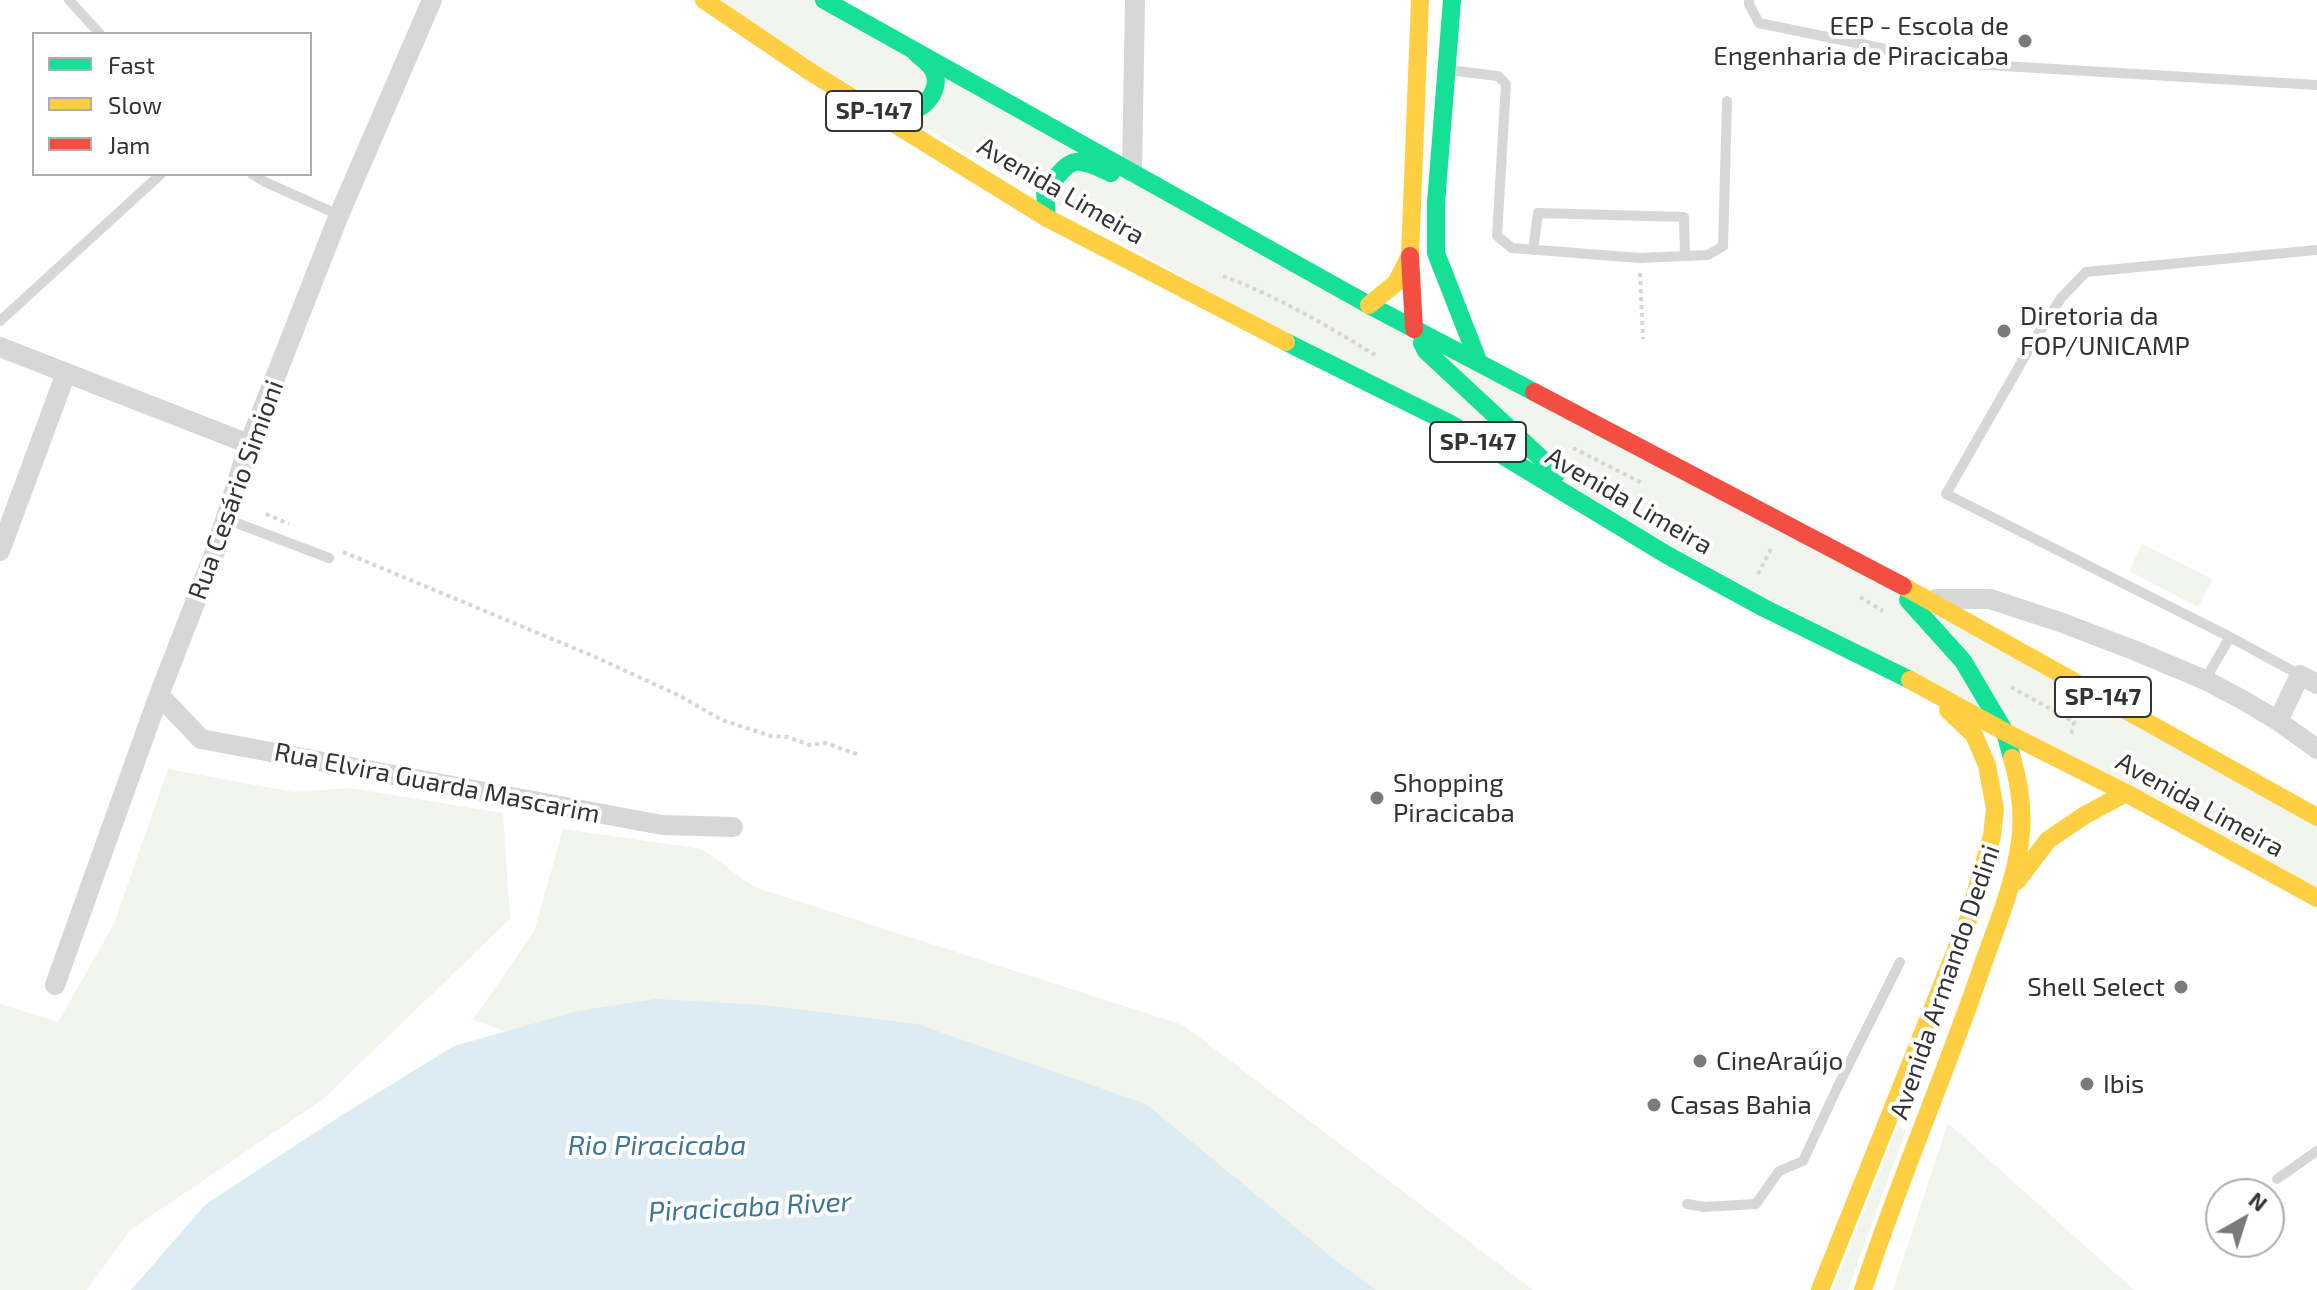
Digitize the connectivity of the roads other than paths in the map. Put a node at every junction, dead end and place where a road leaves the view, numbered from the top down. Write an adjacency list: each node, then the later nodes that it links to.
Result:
1 (69, 0): 9 (lane)
2 (432, 0): 18 (street, Rua Cesário Simioni)
3 (704, 0): 12 (main road, Avenida Limeira / SP-147)
4 (824, 0): 10 (main road, Avenida Limeira / SP-147)
5 (1135, 0): 15 (street)
6 (1420, 0): 23 (main road)
7 (1452, 0): 11 (main road)
8 (1749, 0): 13 (lane)
9 (98, 32)
10 (914, 51): 12 (main road); 15 (main road, Avenida Limeira / SP-147)
11 (1446, 70): 21 (lane); 29 (main road)
12 (809, 71): 19 (main road, Avenida Limeira / SP-147)
13 (2317, 85)
14 (1727, 101): 24 (lane)
15 (1132, 172): 20 (main road, Avenida Limeira / SP-147)
16 (159, 176): 26 (lane)
17 (255, 176): 18 (lane)
18 (339, 215): 31 (street, Rua Cesário Simioni)
19 (1047, 218): 20 (main road); 33 (main road, Avenida Limeira / SP-147)
20 (1213, 220): 25 (main road, Avenida Limeira / SP-147)
21 (1533, 250): 24 (lane); 24 (lane)
22 (2317, 250): 38 (lane)
23 (1410, 256): 25 (main road); 27 (main road)
24 (1685, 256)
25 (1369, 305): 27 (main road, Avenida Limeira / SP-147)
26 (0, 321)
27 (1414, 329): 29 (main road, Avenida Limeira / SP-147); 33 (main road)
28 (0, 347): 30 (street)
29 (1479, 363): 36 (main road, Avenida Limeira / SP-147)
30 (66, 373): 31 (street); 34 (street)
31 (249, 444): 32 (street, Rua Cesário Simioni)
32 (226, 519): 35 (lane); 42 (street, Rua Cesário Simioni)
33 (1606, 520): 39 (main road, Avenida Limeira / SP-147)
34 (0, 551)
35 (333, 554)
36 (1888, 579): 37 (main road, Avenida Limeira / SP-147); 44 (main road, Avenida Armando Dedini)
37 (1927, 599): 40 (street); 47 (main road, Avenida Limeira / SP-147)
38 (2230, 637): 40 (lane); 41 (lane)
39 (1903, 676): 44 (main road, Avenida Limeira / SP-147); 58 (main road, Avenida Armando Dedini)
40 (2205, 680): 43 (street)
41 (2308, 680): 43 (street)
42 (159, 695): 48 (street, Rua Elvira Guarda Mascarim); 54 (street, Rua Cesário Simioni)
43 (2278, 721): 45 (street)
44 (2005, 732): 46 (main road, Avenida Limeira / SP-147); 51 (main road, Avenida Armando Dedini)
45 (2317, 749)
46 (2126, 793): 49 (main road, Avenida Limeira / SP-147); 51 (main road)
47 (2317, 817)
48 (733, 827)
49 (2290, 884): 50 (main road); 52 (main road, SP-147)
50 (2317, 890)
51 (2007, 894): 59 (main road, Avenida Armando Dedini)
52 (2317, 898)
53 (1900, 962): 57 (lane)
54 (55, 985)
55 (2317, 1151): 56 (lane)
56 (2278, 1178)
57 (1687, 1204)
58 (1820, 1290)
59 (1863, 1290)

